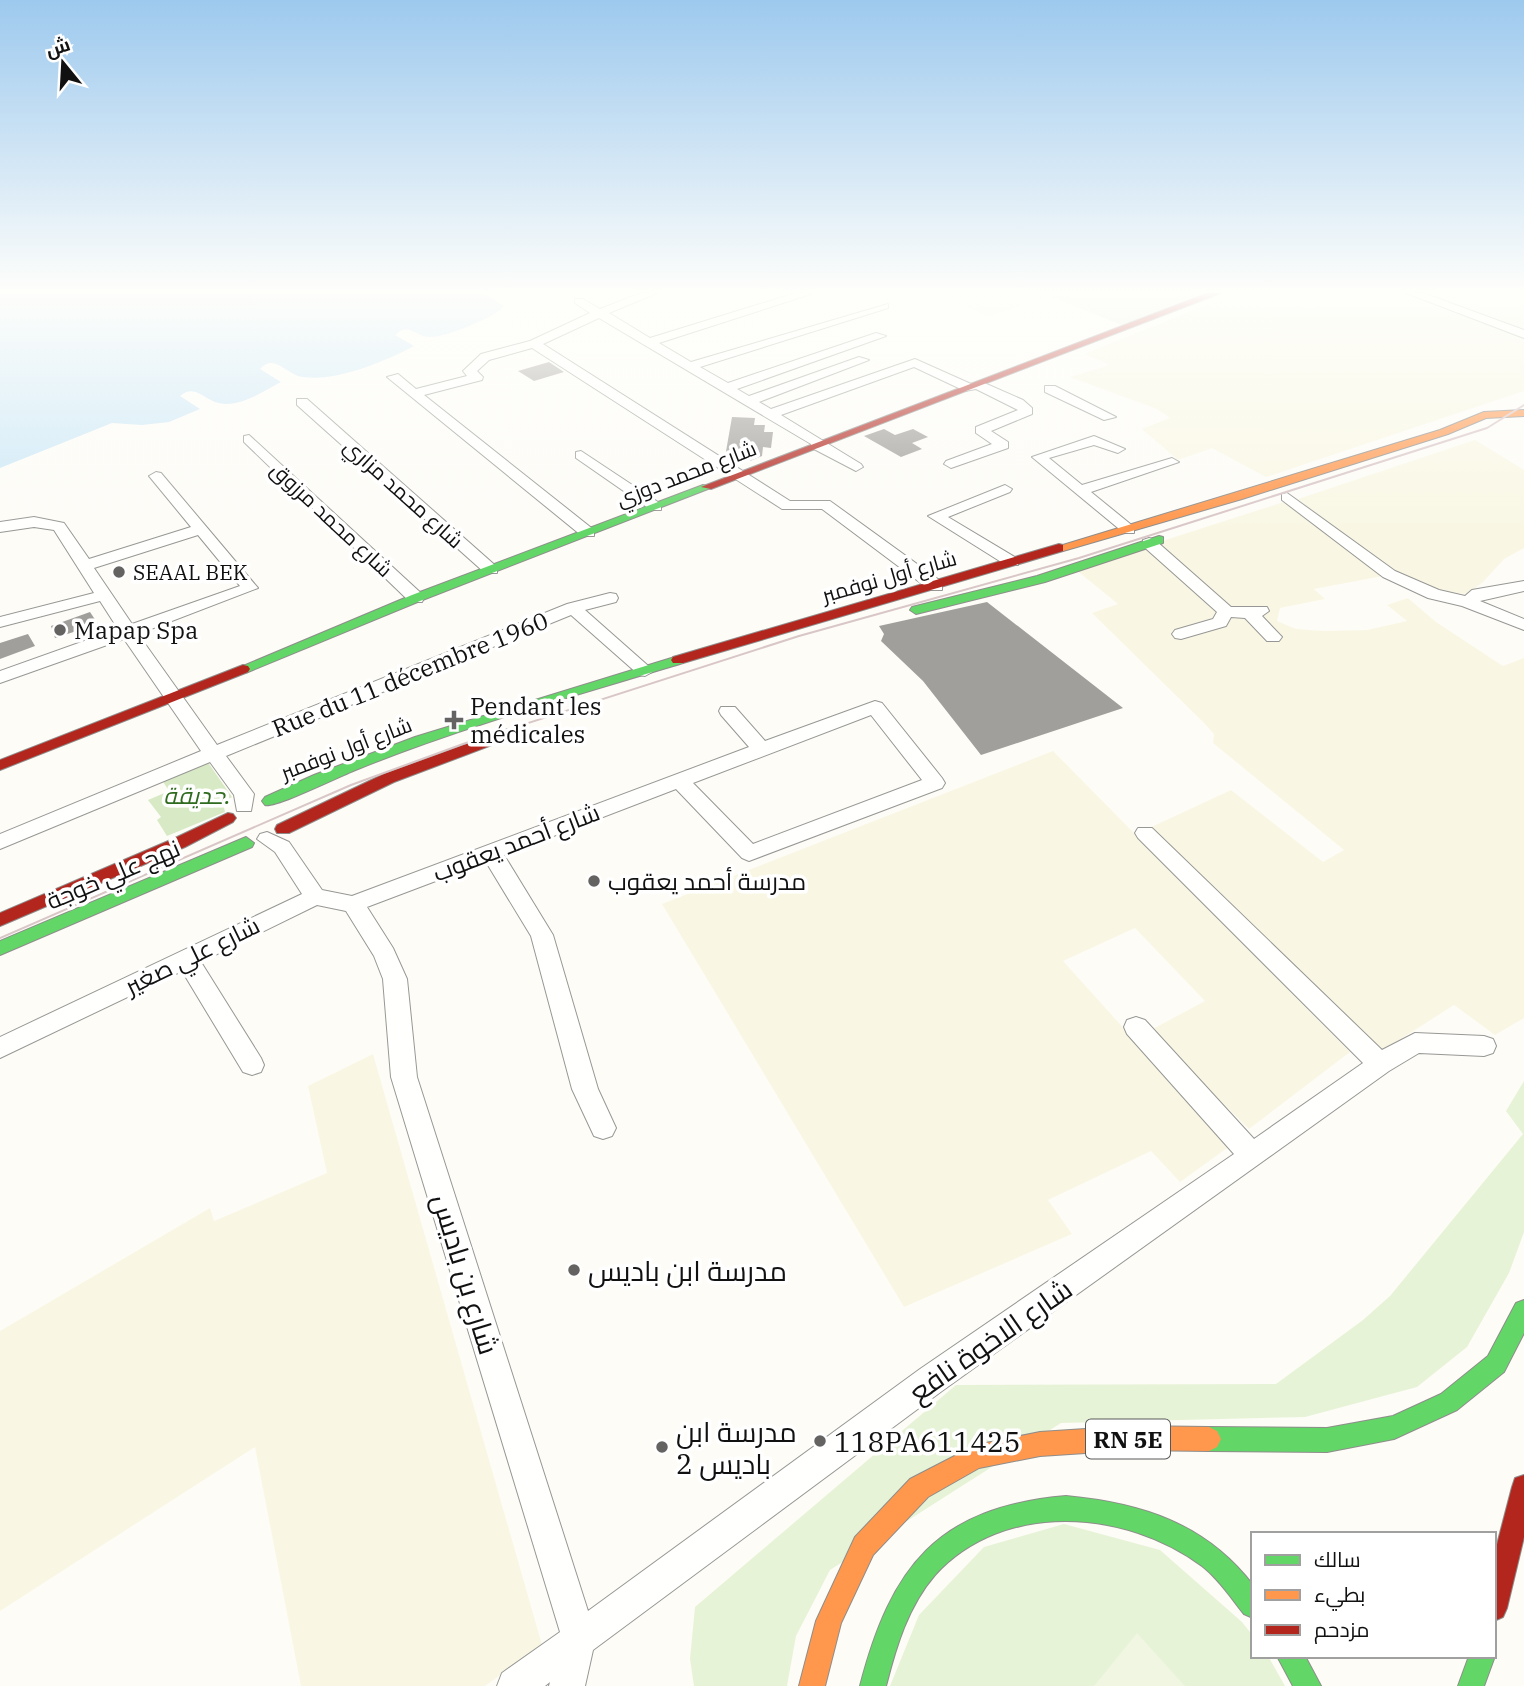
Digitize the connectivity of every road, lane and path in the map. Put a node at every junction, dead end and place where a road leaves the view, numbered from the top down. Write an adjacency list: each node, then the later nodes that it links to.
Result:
1 (470, 372): 13 (street)
2 (576, 372): 29 (street)
3 (700, 372): 12 (street)
4 (775, 372): 12 (street)
5 (830, 372): 15 (street)
6 (890, 372): 18 (street)
7 (937, 372): 11 (street)
8 (1011, 372): 11 (main road, شارع محمد دوزي)
9 (393, 377): 13 (street)
10 (1070, 381): 14 (street)
11 (973, 386): 14 (street); 22 (main road, شارع محمد دوزي)
12 (727, 388): 15 (street)
13 (414, 394): 38 (street)
14 (1034, 396): 19 (street); 26 (street)
15 (748, 401): 18 (street)
16 (302, 402): 43 (street, شارع محمد مزاري)
17 (1524, 412): 37 (main road, شارع أول نوفمبر)
18 (770, 414): 22 (street)
19 (1109, 417)
20 (1524, 419): 32 (main road)
21 (248, 439): 47 (street, شارع محمد مرزوق)
22 (819, 445): 27 (street); 29 (main road, شارع محمد دوزي)
23 (1118, 449): 31 (street)
24 (581, 455): 33 (street)
25 (1172, 462): 31 (street)
26 (951, 464)
27 (856, 467)
28 (156, 476): 36 (street)
29 (737, 476): 33 (main road, شارع محمد دوزي); 44 (street)
30 (1005, 489): 41 (street)
31 (1081, 490): 37 (street)
32 (1287, 497): 34 (main road); 49 (street)
33 (656, 507): 38 (main road, شارع محمد دوزي)
34 (1224, 518)
35 (5, 526): 42 (street)
36 (202, 529): 42 (street); 56 (street)
37 (1129, 530): 41 (main road, شارع أول نوفمبر)
38 (588, 533): 43 (main road, شارع محمد دوزي)
39 (1173, 535): 40 (main road, شارع أول نوفمبر)
40 (1149, 543): 51 (street); 52 (main road, شارع أول نوفمبر)
41 (1012, 562): 44 (main road, شارع أول نوفمبر)
42 (83, 566): 46 (street)
43 (491, 569): 47 (main road, شارع محمد دوزي)
44 (936, 586): 60 (main road, شارع أول نوفمبر)
45 (1524, 586): 49 (street)
46 (105, 595): 53 (street); 56 (street)
47 (416, 598): 62 (main road, شارع محمد دوزي)
48 (608, 598): 50 (street, Rue du 11 décembre 1960)
49 (1469, 603): 54 (street)
50 (573, 608): 60 (street); 66 (street, Rue du 11 décembre 1960)
51 (1226, 611): 57 (street); 58 (street)
52 (902, 614)
53 (0, 622)
54 (1524, 625)
55 (852, 626): 59 (main road, شارع أول نوفمبر)
56 (128, 632): 61 (street); 62 (street)
57 (1181, 634)
58 (1273, 637)
59 (724, 664)
60 (645, 671): 69 (main road, شارع أول نوفمبر)
61 (0, 677)
62 (172, 698): 66 (street); 67 (main road, شارع محمد دوزي)
63 (728, 711): 65 (street)
64 (532, 725): 73 (main road, شارع أول نوفمبر)
65 (761, 749): 68 (street, شارع أحمد يعقوب); 68 (street, شارع أحمد يعقوب)
66 (213, 753): 70 (street); 74 (street, Rue du 11 décembre 1960)
67 (0, 765)
68 (678, 780): 75 (street, شارع أحمد يعقوب)
69 (270, 801): 70 (main road, شارع أول نوفمبر); 73 (main road)
70 (243, 806): 71 (main road, نهج علي خوجة)
71 (228, 818): 73 (main road); 78 (main road, نهج علي خوجة)
72 (1145, 833): 84 (street)
73 (265, 837): 76 (street); 79 (main road, نهج علي خوجة)
74 (0, 842)
75 (491, 852): 77 (street, شارع أحمد يعقوب); 86 (street)
76 (314, 897): 77 (street); 80 (street, شارع علي صغير)
77 (353, 904): 92 (street, شارع بن باديس)
78 (0, 920)
79 (0, 948)
80 (186, 958): 83 (street, شارع علي صغير); 85 (street)
81 (1136, 1027): 87 (street)
82 (1484, 1046): 84 (street, شارع الاخوة نافع)
83 (0, 1048)
84 (1380, 1064): 87 (street, شارع الاخوة نافع)
85 (252, 1065)
86 (603, 1128)
87 (1251, 1154): 92 (street, شارع الاخوة نافع)
88 (1524, 1311): 97 (main road, RN 5E)
89 (1524, 1487): 90 (main road)
90 (1496, 1600)
91 (1251, 1603): 98 (main road)
92 (579, 1637): 95 (street, شارع الاخوة نافع); 96 (street)
93 (1291, 1658): 99 (main road)
94 (1481, 1658): 100 (main road)
95 (515, 1686)
96 (567, 1686)
97 (812, 1686)
98 (873, 1686)
99 (1308, 1686)
100 (1471, 1686)

